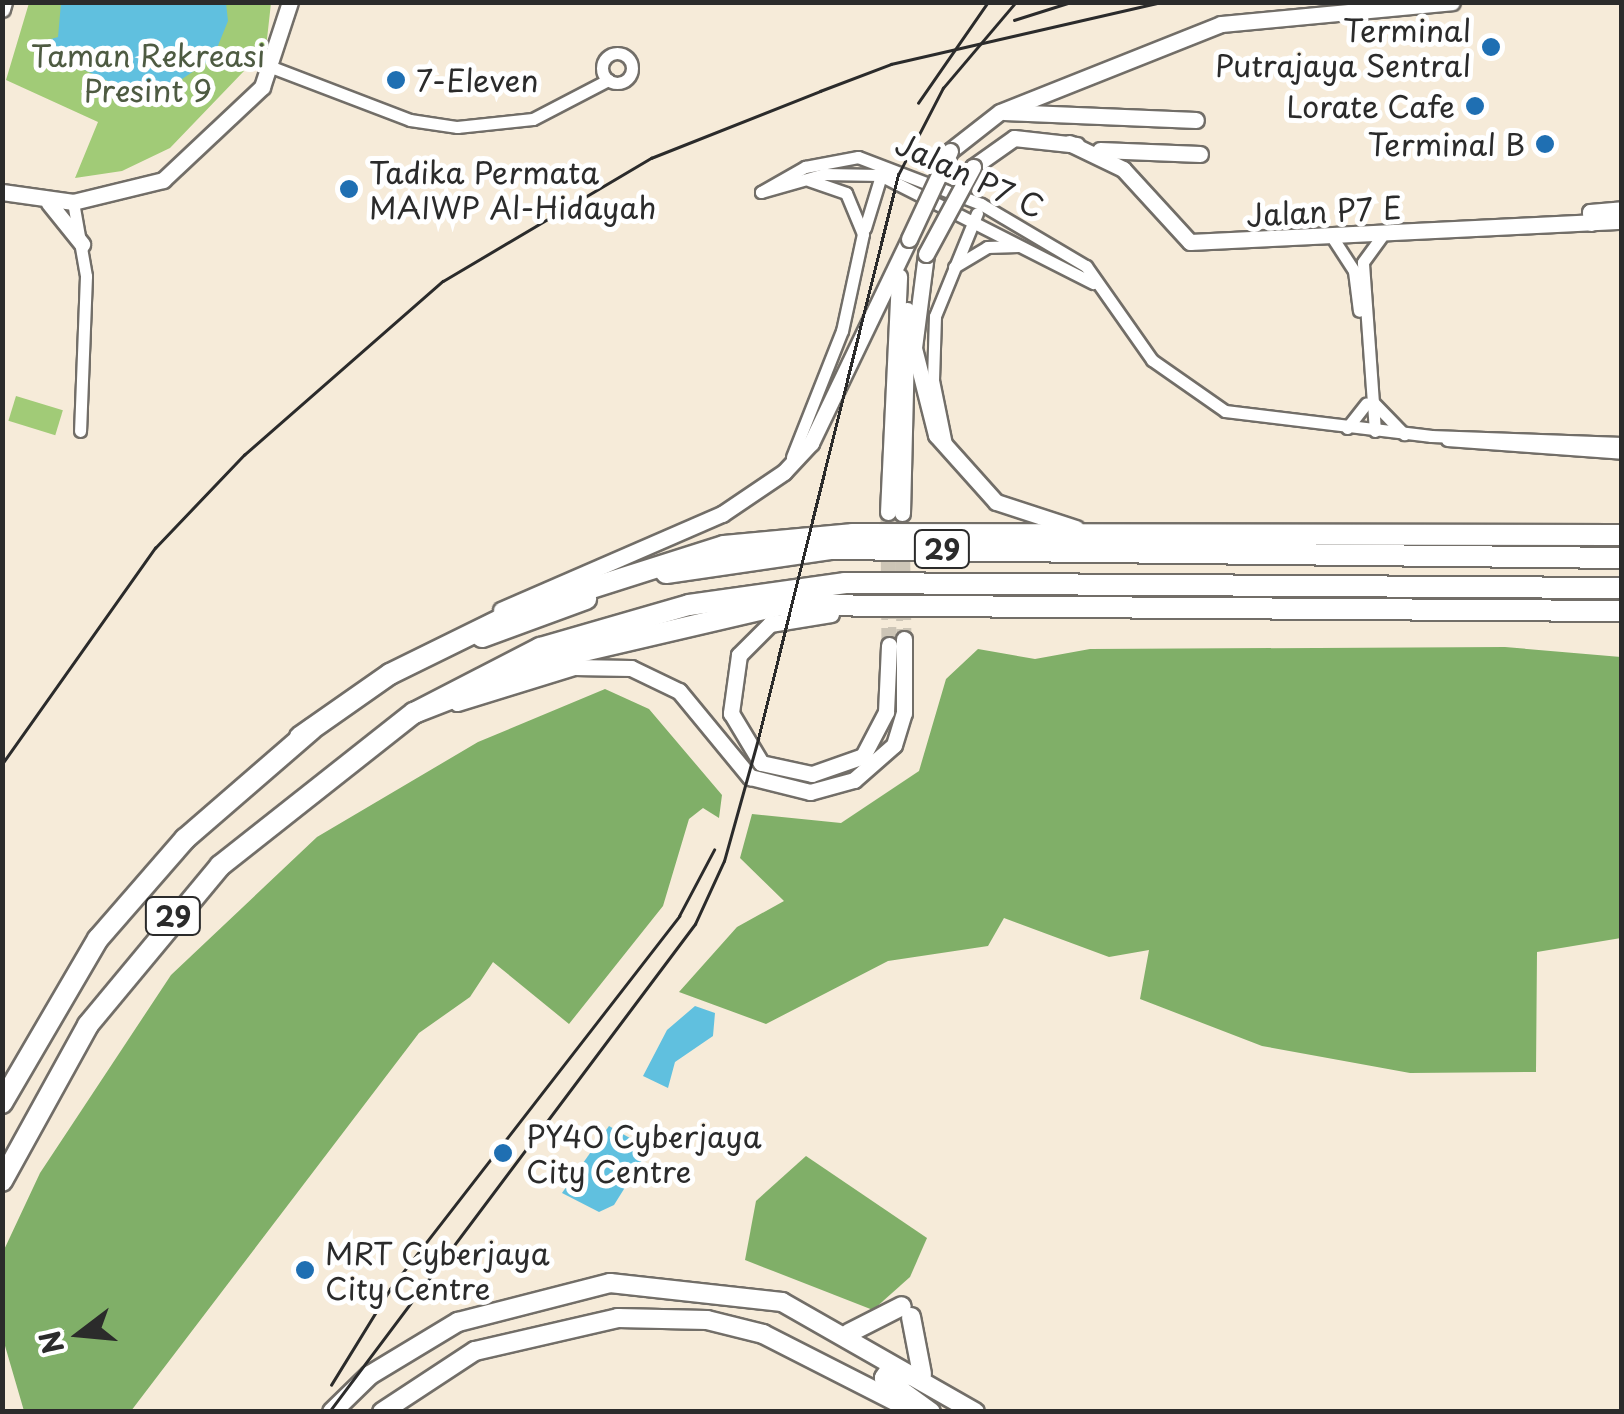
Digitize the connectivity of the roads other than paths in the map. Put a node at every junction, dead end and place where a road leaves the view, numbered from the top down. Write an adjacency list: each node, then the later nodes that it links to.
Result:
1 (290, 2): 3 (street)
2 (1452, 2): 5 (street)
3 (274, 68): 4 (street); 14 (street)
4 (608, 80)
5 (1000, 112): 6 (street); 21 (street, bridge)
6 (1196, 120)
7 (1069, 143): 8 (street); 22 (street, Jalan P7 E); 26 (street, bridge)
8 (1200, 154)
9 (886, 161): 10 (street, Jalan P7 C); 11 (street); 15 (street, Jalan P7 C)
10 (806, 173): 11 (street, Jalan P7 C); 24 (street)
11 (880, 176): 17 (street, Jalan P7 C); 24 (street)
12 (2, 192): 13 (street)
13 (49, 202): 14 (street); 23 (street)
14 (73, 202): 23 (street)
15 (981, 204): 17 (street); 28 (street, Jalan P7 C)
16 (1622, 209): 18 (street, Jalan P7 E)
17 (974, 218): 25 (street, Jalan P7 C); 27 (street)
18 (1590, 218): 19 (street, Jalan P7 E); 20 (street, Jalan P7 E)
19 (1622, 221)
20 (1381, 237): 22 (street, Jalan P7 E); 29 (street)
21 (909, 240): 26 (street); 38 (street)
22 (1334, 240): 29 (street)
23 (82, 244): 32 (street)
24 (861, 247): 38 (street)
25 (1032, 250): 27 (street); 28 (street, Jalan P7 C)
26 (926, 254): 37 (street)
27 (947, 278): 37 (street)
28 (1092, 283): 30 (street, Jalan P7 C)
29 (1370, 403): 30 (street); 31 (street); 33 (street)
30 (1347, 428): 31 (street, Jalan P7 C)
31 (1371, 430): 33 (street, Jalan P7 C)
32 (80, 431)
33 (1404, 434): 34 (street, Jalan P7 C)
34 (1431, 436): 35 (street, Jalan P7 C); 36 (street, Jalan P7 C)
35 (1622, 443)
36 (1622, 453)
37 (948, 455): 39 (street)
38 (784, 472): 47 (street)
39 (1184, 533): 40 (highway); 47 (highway)
40 (1615, 533)
41 (1622, 558): 50 (highway, 29)
42 (1622, 588): 49 (highway, 29)
43 (980, 604): 44 (highway); 48 (highway); 48 (street)
44 (1517, 610): 45 (highway); 46 (highway)
45 (1622, 611)
46 (1622, 620)
47 (390, 674): 50 (highway)
48 (448, 706): 49 (highway)
49 (414, 713): 54 (highway, 29)
50 (300, 736): 51 (highway, 29)
51 (20, 1068): 52 (highway); 53 (highway, 29)
52 (2, 1093)
53 (2, 1102)
54 (2, 1181)
55 (849, 1333): 56 (main road); 56 (main road); 57 (main road)
56 (923, 1376): 62 (main road)
57 (332, 1412)
58 (382, 1412): 59 (main road)
59 (916, 1412)
60 (932, 1412): 61 (main road)
61 (966, 1412)
62 (976, 1412)

